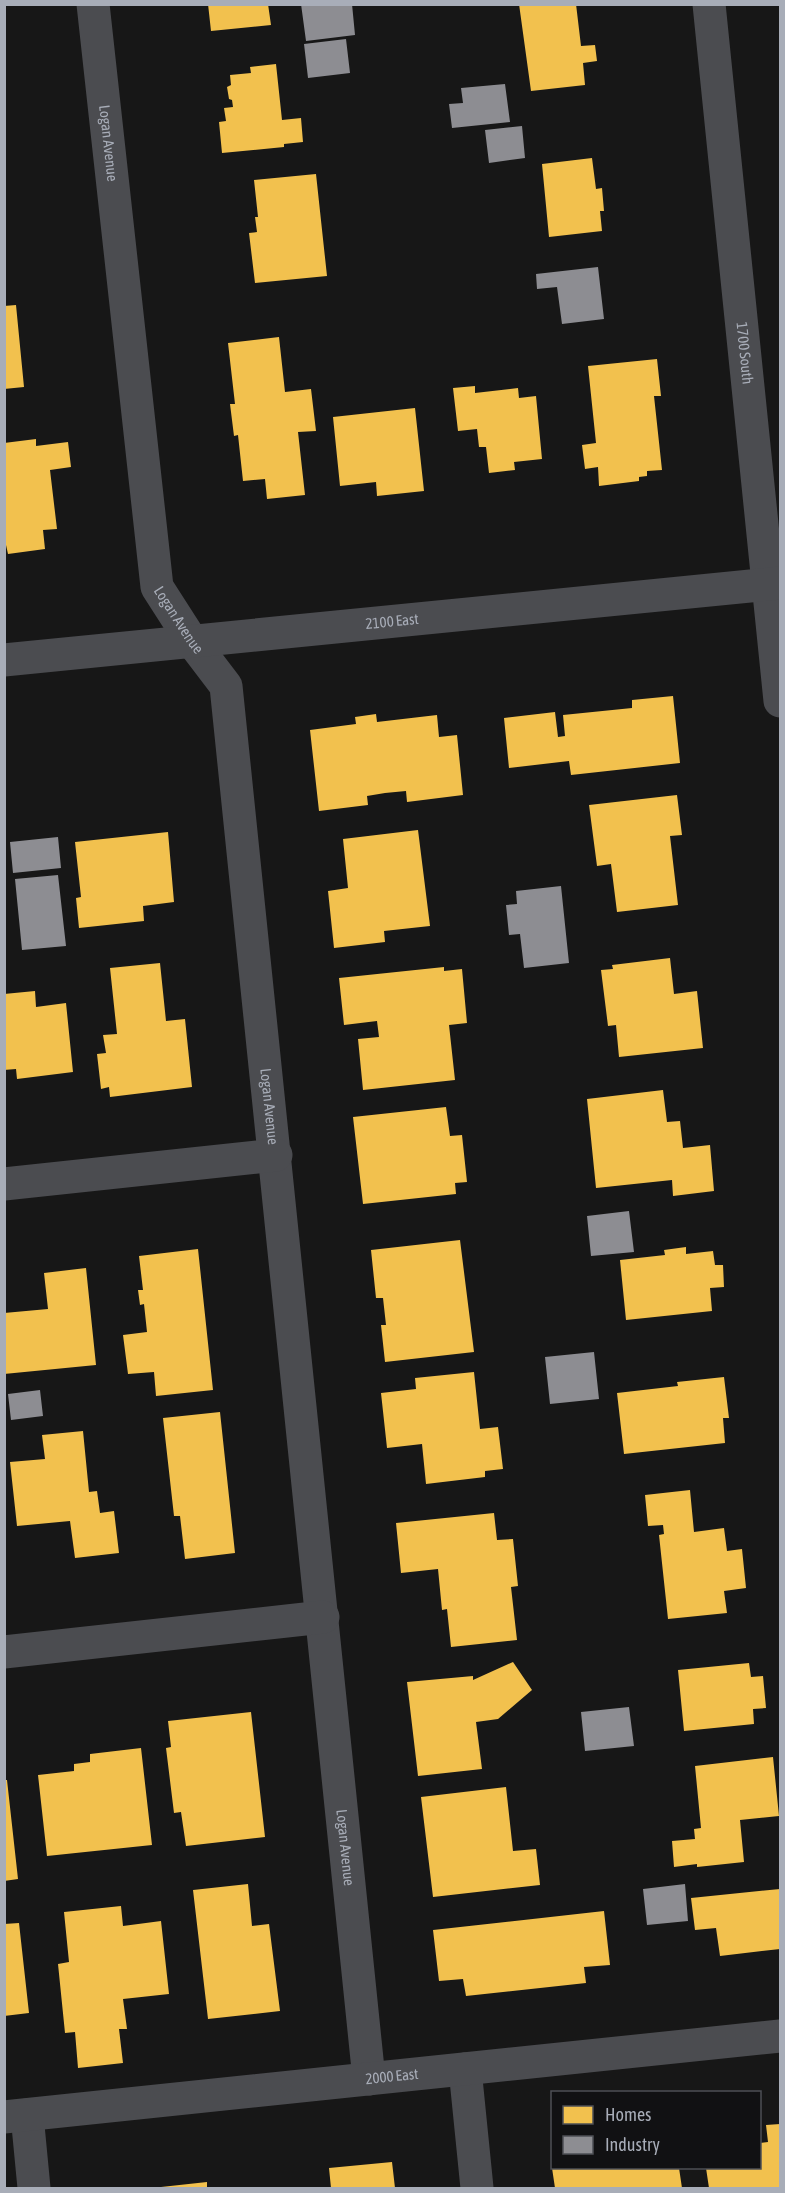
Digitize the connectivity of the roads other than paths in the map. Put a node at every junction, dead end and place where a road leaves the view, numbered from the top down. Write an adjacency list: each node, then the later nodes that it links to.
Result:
1 (93, 4): 4 (street, Logan Avenue)
2 (710, 4): 3 (street, 1700 South)
3 (774, 584): 4 (street, 2100 East); 6 (street, 1700 South)
4 (191, 640): 5 (street, 2100 East); 7 (street, Logan Avenue)
5 (4, 660)
6 (780, 701)
7 (276, 1155): 8 (street, Logan Avenue); 9 (street, Logan Avenue)
8 (4, 1184)
9 (323, 1617): 10 (street); 13 (street, Logan Avenue)
10 (4, 1652)
11 (780, 2036): 12 (street, 2000 East)
12 (465, 2069): 13 (street, 2000 East); 16 (street)
13 (369, 2079): 14 (street, 2000 East)
14 (16, 2116): 15 (street)
15 (34, 2188)
16 (477, 2188)

